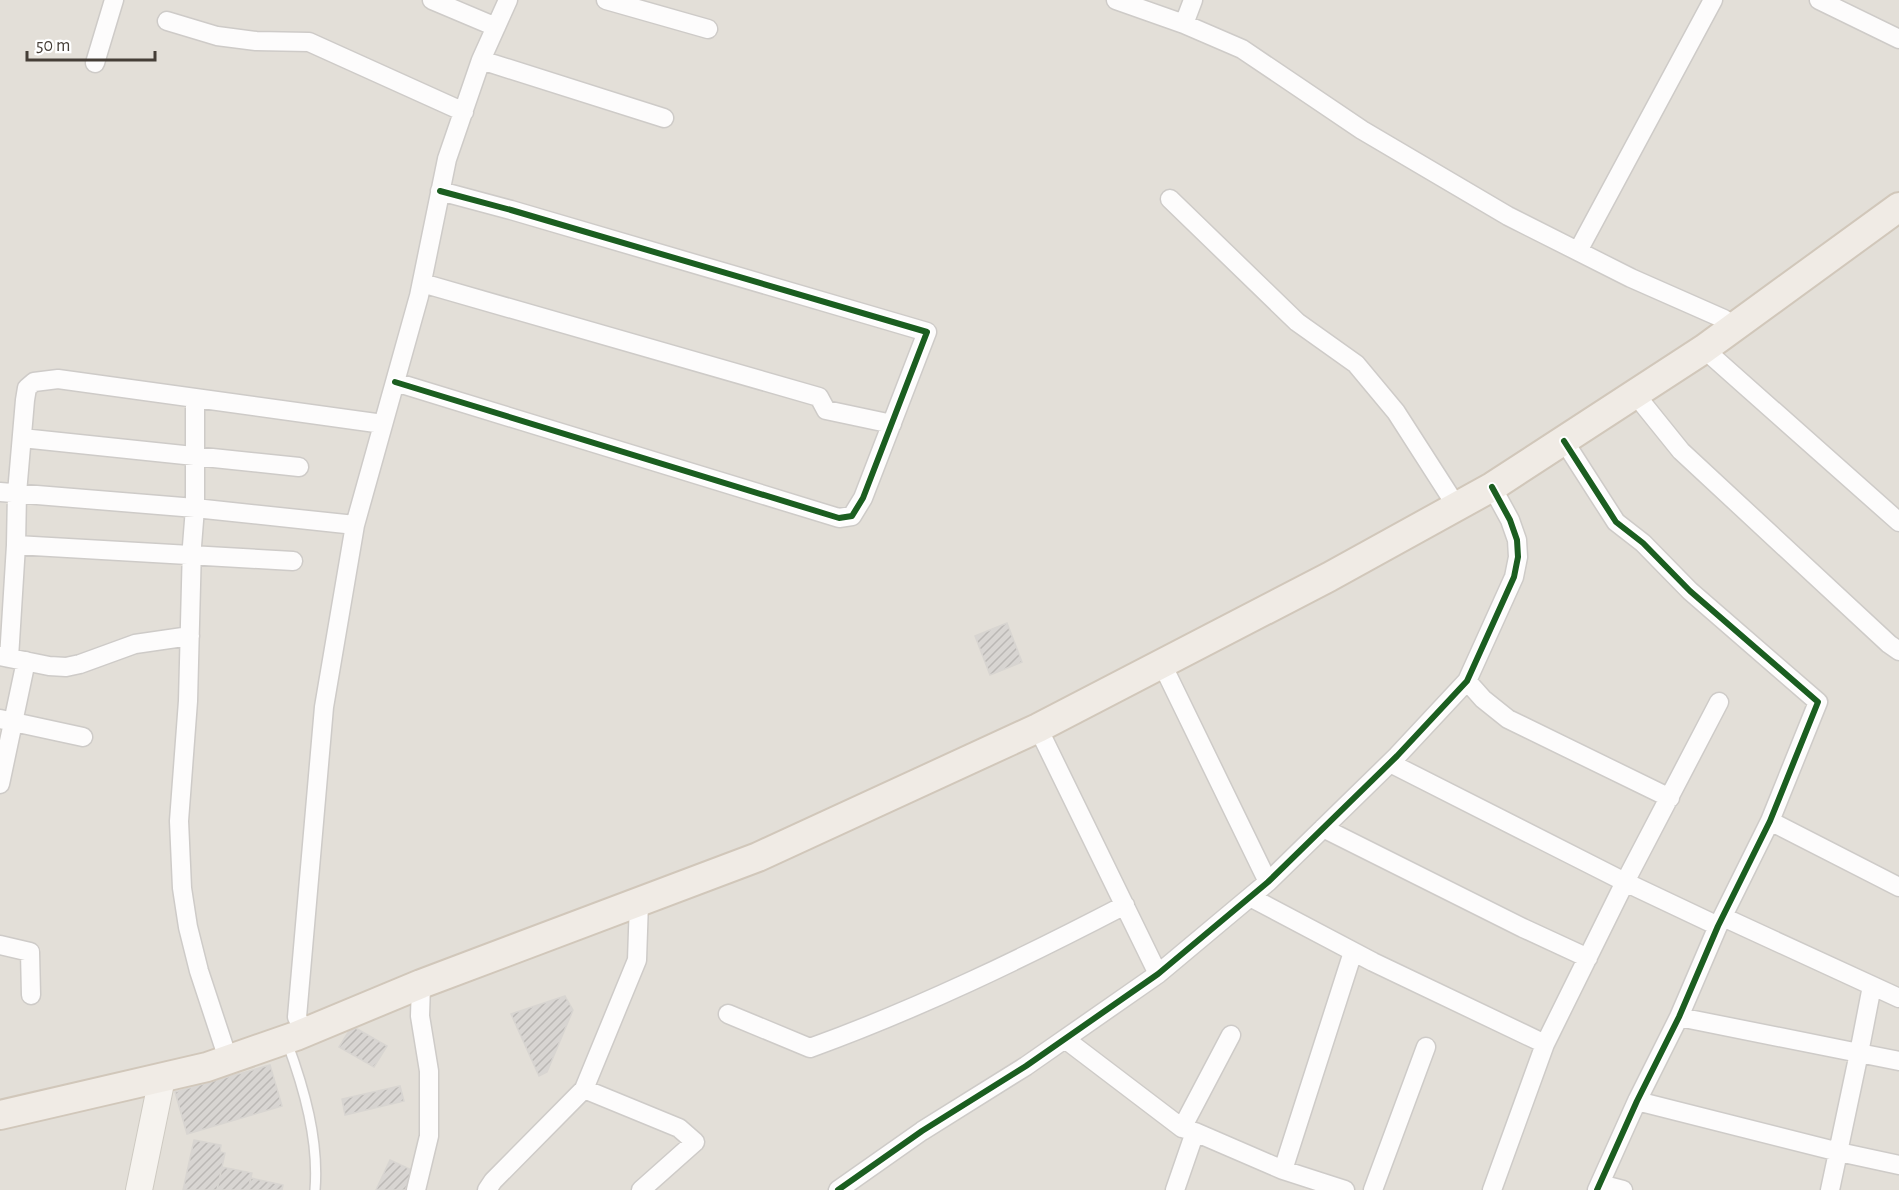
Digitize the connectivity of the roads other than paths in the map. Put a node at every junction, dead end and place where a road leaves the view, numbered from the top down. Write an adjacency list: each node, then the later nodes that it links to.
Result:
1 (114, 0): 15 (street)
2 (432, 0): 11 (street)
3 (508, 0): 11 (street)
4 (606, 0): 12 (street)
5 (1116, 0): 10 (street)
6 (1194, 0): 10 (street)
7 (1713, 0): 22 (street)
8 (1819, 0): 13 (street)
9 (167, 21): 16 (street)
10 (1184, 24): 22 (street)
11 (496, 27): 14 (street)
12 (708, 29)
13 (1899, 39)
14 (482, 60): 16 (street); 17 (street)
15 (94, 63)
16 (464, 112): 19 (street)
17 (664, 118)
18 (1899, 190): 24 (main road)
19 (440, 191): 23 (street); 30 (street)
20 (1170, 199): 37 (street)
21 (1899, 207): 25 (main road)
22 (1578, 251): 24 (street)
23 (422, 283): 26 (street); 30 (street)
24 (1724, 319): 37 (main road)
25 (1704, 349): 27 (main road); 39 (street)
26 (395, 382): 29 (street); 30 (street)
27 (1635, 394): 32 (main road); 45 (street)
28 (195, 398): 29 (street); 31 (street); 33 (street)
29 (383, 424): 40 (street)
30 (892, 424)
31 (22, 438): 33 (street); 36 (street)
32 (1564, 441): 35 (main road); 56 (street)
33 (195, 458): 34 (street); 38 (street)
34 (299, 467)
35 (1492, 487): 37 (main road); 48 (street)
36 (8, 493): 38 (street); 41 (street)
37 (1454, 502): 47 (main road); 75 (main road)
38 (195, 508): 40 (street); 42 (street)
39 (1899, 522)
40 (355, 525): 75 (street)
41 (16, 545): 42 (street); 46 (street)
42 (192, 554): 43 (street); 44 (street)
43 (293, 561)
44 (190, 636): 46 (street); 80 (street)
45 (1899, 651)
46 (12, 658): 50 (street)
47 (1162, 664): 51 (main road); 58 (street)
48 (1467, 681): 53 (street); 55 (street)
49 (1719, 702): 55 (street)
50 (7, 720): 52 (street); 54 (street)
51 (1038, 728): 62 (main road); 63 (street)
52 (83, 737)
53 (1390, 763): 57 (street); 59 (street)
54 (0, 780)
55 (1670, 798): 59 (street)
56 (1770, 821): 60 (street); 64 (street)
57 (1323, 828): 58 (street); 67 (street)
58 (1268, 882): 61 (street)
59 (1625, 882): 64 (street); 67 (street)
60 (1899, 887)
61 (1250, 897): 66 (street); 68 (street)
62 (639, 902): 69 (main road); 84 (street)
63 (1125, 905): 68 (street); 73 (street)
64 (1720, 922): 70 (street); 74 (street)
65 (0, 945): 71 (street)
66 (1353, 952): 78 (street); 91 (street)
67 (1588, 958): 78 (street)
68 (1158, 974): 77 (street)
69 (421, 984): 75 (main road); 95 (street)
70 (1872, 986): 72 (street); 81 (street)
71 (31, 995)
72 (1899, 998)
73 (728, 1014)
74 (1678, 1017): 81 (street); 86 (street)
75 (296, 1030): 80 (main road); 94 (lane)
76 (1231, 1035): 88 (street)
77 (1065, 1039): 88 (street); 98 (street)
78 (1545, 1044): 102 (street)
79 (1426, 1047): 101 (street)
80 (226, 1053): 83 (main road); 85 (main road)
81 (1859, 1053): 82 (street); 89 (street)
82 (1899, 1061)
83 (162, 1078): 87 (main road); 93 (main road)
84 (584, 1089): 96 (street); 97 (street)
85 (0, 1096)
86 (1637, 1101): 89 (street); 92 (street)
87 (0, 1114)
88 (1189, 1130): 91 (street); 99 (street)
89 (1839, 1152): 90 (street); 104 (street)
90 (1899, 1165)
91 (1283, 1170): 100 (street)
92 (1598, 1187): 103 (street)
93 (139, 1190)
94 (315, 1190)
95 (417, 1190)
96 (488, 1190)
97 (641, 1190)
98 (839, 1190)
99 (1175, 1190)
100 (1345, 1190)
101 (1373, 1190)
102 (1492, 1190)
103 (1623, 1190)
104 (1830, 1190)

